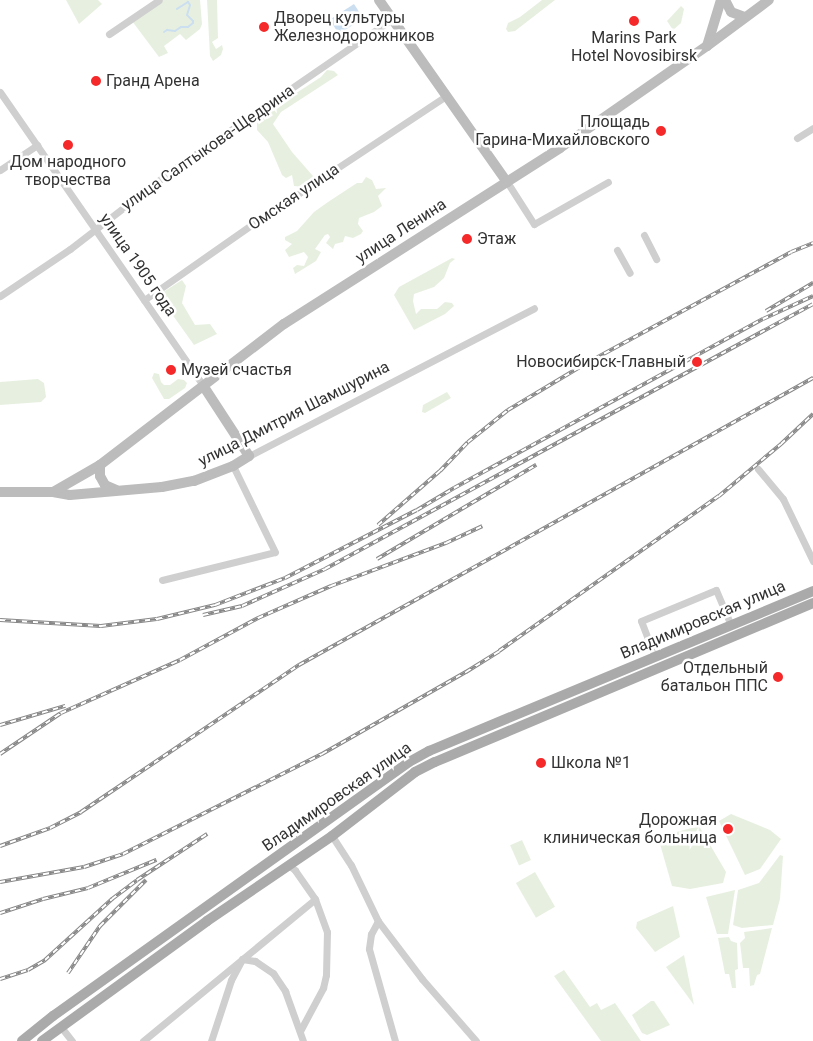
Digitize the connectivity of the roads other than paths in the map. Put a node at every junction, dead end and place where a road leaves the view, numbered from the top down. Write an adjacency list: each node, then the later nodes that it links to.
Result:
1 (159, 0): 8 (street)
2 (379, 0): 7 (street)
3 (721, 0): 9 (street)
4 (725, 0): 6 (street)
5 (769, 0): 6 (street, улица Ленина)
6 (745, 17): 9 (street, улица Ленина)
7 (392, 19): 11 (street); 18 (street, улица Салтыкова-Щедрина)
8 (109, 34)
9 (707, 46): 16 (street, улица Ленина)
10 (0, 92): 14 (street, улица 1905 года)
11 (446, 96): 16 (street); 24 (street, Омская улица)
12 (813, 128): 13 (street)
13 (797, 138)
14 (37, 145): 15 (street); 18 (street, улица 1905 года)
15 (0, 170)
16 (507, 182): 17 (street); 26 (street, улица Ленина)
17 (608, 182)
18 (96, 230): 23 (street, улица Салтыкова-Щедрина); 24 (street, улица 1905 года)
19 (644, 235): 21 (street)
20 (617, 250): 22 (street)
21 (656, 258)
22 (630, 273)
23 (0, 296)
24 (144, 300): 26 (street, улица 1905 года)
25 (534, 308): 27 (street, улица Дмитрия Шамшурина)
26 (204, 387): 27 (street, улица 1905 года); 28 (street, улица Ленина)
27 (250, 456): 29 (street, улица Дмитрия Шамшурина)
28 (100, 465): 31 (street); 33 (street, улица Ленина)
29 (233, 466): 31 (street, улица Дмитрия Шамшурина); 35 (street)
30 (758, 470): 34 (street)
31 (117, 490): 33 (street, улица Дмитрия Шамшурина)
32 (0, 492): 33 (street, улица Дмитрия Шамшурина)
33 (53, 492)
34 (813, 561)
35 (162, 580)
36 (813, 590): 47 (main road, Владимировская улица)
37 (813, 603): 40 (main road, Владимировская улица)
38 (729, 620): 39 (street)
39 (653, 652)
40 (332, 836): 41 (main road, Владимировская улица); 43 (street)
41 (288, 865): 42 (street); 45 (main road, Владимировская улица)
42 (316, 899): 44 (street); 46 (street)
43 (378, 921): 53 (street); 54 (street)
44 (242, 959): 46 (street); 50 (street); 51 (street)
45 (61, 1026): 48 (main road, Владимировская улица); 49 (street)
46 (300, 1031): 52 (street)
47 (22, 1041)
48 (42, 1041)
49 (72, 1041)
50 (143, 1041)
51 (210, 1041)
52 (303, 1041)
53 (395, 1041)
54 (476, 1041)

